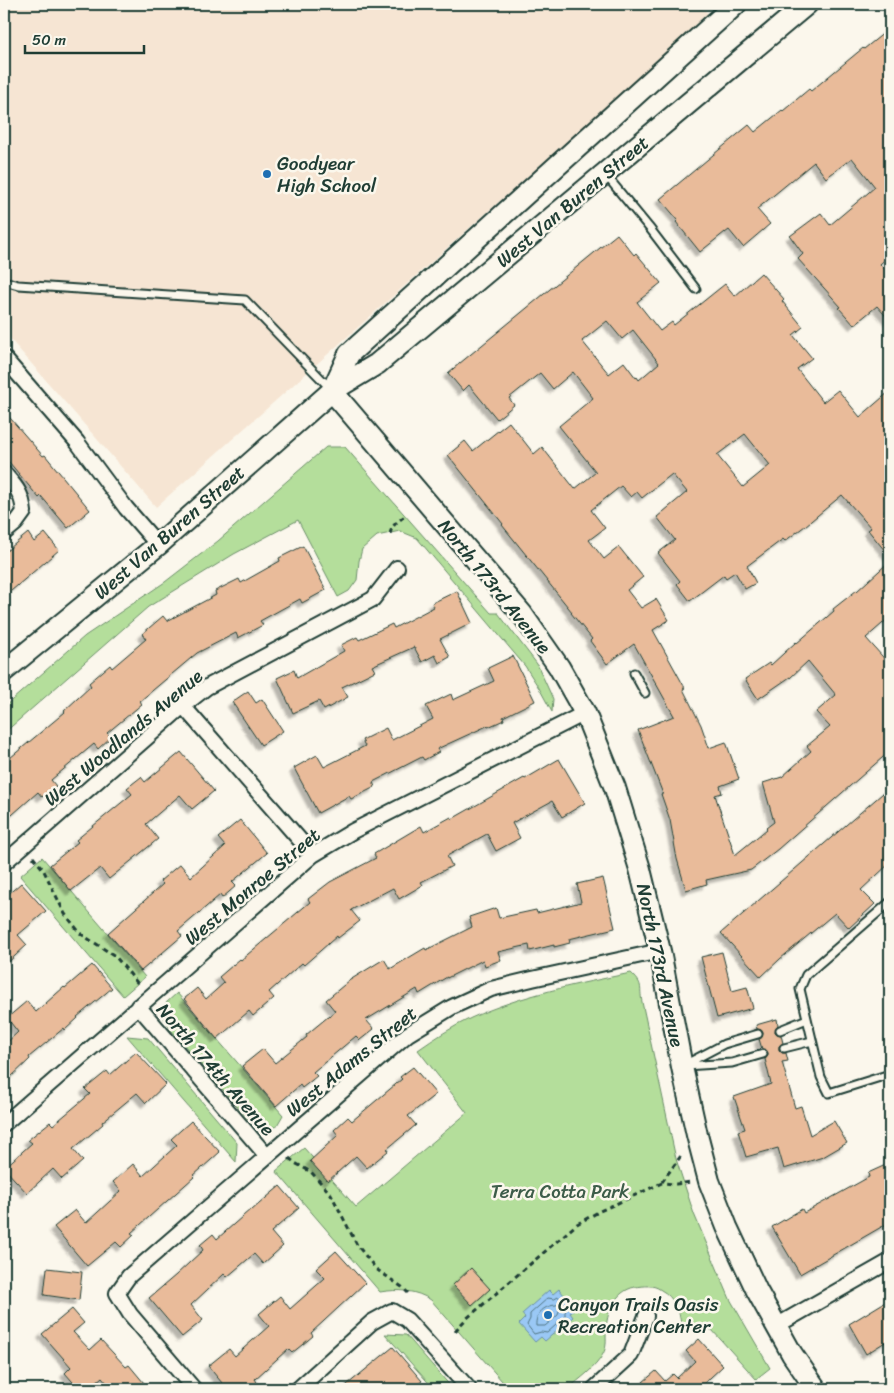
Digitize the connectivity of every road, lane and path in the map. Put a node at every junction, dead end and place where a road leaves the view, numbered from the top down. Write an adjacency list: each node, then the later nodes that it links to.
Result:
1 (736, 4): 7 (main road, West Van Buren Street)
2 (807, 4): 3 (main road, West Van Buren Street)
3 (605, 173): 5 (lane); 7 (main road, West Van Buren Street)
4 (4, 281): 7 (lane)
5 (696, 289)
6 (4, 358): 12 (street)
7 (332, 391): 12 (main road, West Van Buren Street); 18 (main road, North 173rd Avenue)
8 (4, 473): 10 (street)
9 (406, 515): 11 (path)
10 (4, 533)
11 (390, 534)
12 (158, 545): 14 (main road, West Van Buren Street)
13 (397, 568): 17 (street, West Woodlands Avenue)
14 (4, 671)
15 (634, 673): 16 (lane)
16 (645, 693)
17 (183, 706): 19 (street, West Woodlands Avenue); 20 (street)
18 (585, 713): 20 (street, West Monroe Street); 23 (main road, North 173rd Avenue)
19 (24, 846): 21 (street, West Woodlands Avenue); 24 (path)
20 (313, 855): 25 (street, West Monroe Street)
21 (4, 863)
22 (890, 902): 26 (lane)
23 (660, 951): 32 (main road, North 173rd Avenue); 36 (street, West Adams Street)
24 (139, 985)
25 (138, 1006): 34 (street, West Monroe Street); 36 (street, North 174th Avenue)
26 (807, 1019): 27 (lane); 29 (lane)
27 (780, 1030)
28 (758, 1034): 32 (lane)
29 (812, 1041): 30 (lane); 33 (lane)
30 (784, 1048)
31 (763, 1054): 32 (lane)
32 (682, 1067): 35 (main road, North 173rd Avenue)
33 (890, 1074)
34 (4, 1124)
35 (697, 1135): 38 (main road, North 173rd Avenue); 39 (path)
36 (266, 1155): 45 (street, West Adams Street)
37 (289, 1158): 41 (path)
38 (709, 1181): 39 (path); 43 (main road, North 173rd Avenue)
39 (662, 1183): 44 (path)
40 (890, 1261): 43 (street)
41 (408, 1293)
42 (646, 1316): 48 (street)
43 (776, 1326): 49 (main road, North 173rd Avenue)
44 (455, 1331)
45 (194, 1389)
46 (298, 1389): 47 (street)
47 (469, 1389)
48 (594, 1389)
49 (816, 1389)

